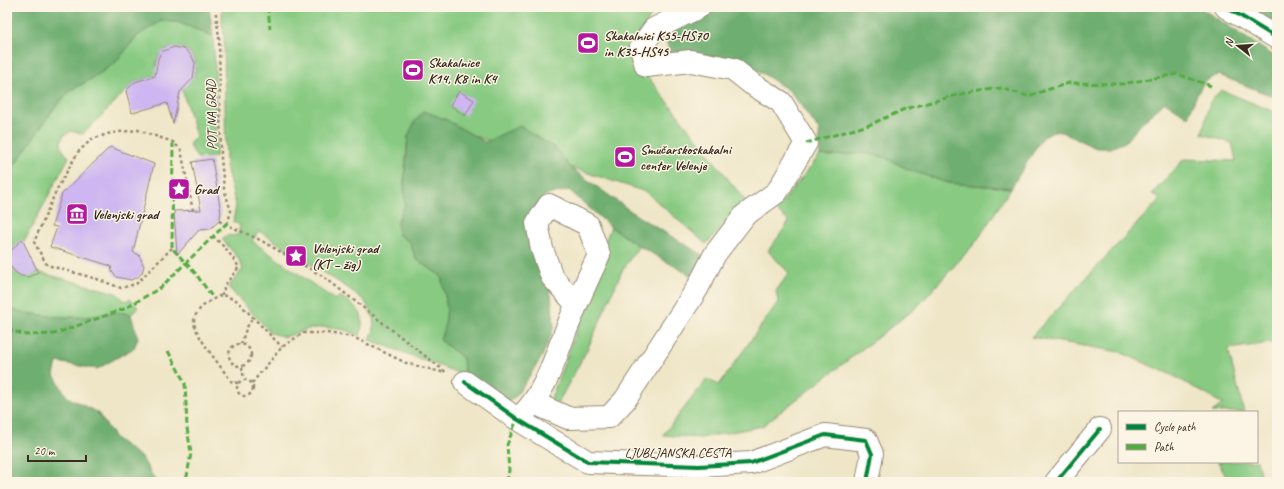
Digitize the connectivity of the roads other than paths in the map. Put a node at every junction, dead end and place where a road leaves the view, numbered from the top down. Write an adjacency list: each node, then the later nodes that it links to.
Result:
1 (699, 7): 6 (street)
2 (1226, 7): 3 (street)
3 (1277, 38)
4 (576, 304): 6 (street)
5 (456, 377): 7 (street, LJUBLJANSKA CESTA)
6 (534, 403): 7 (street)
7 (517, 420): 9 (street, LJUBLJANSKA CESTA)
8 (1100, 429): 10 (street)
9 (867, 482)
10 (1056, 482)

